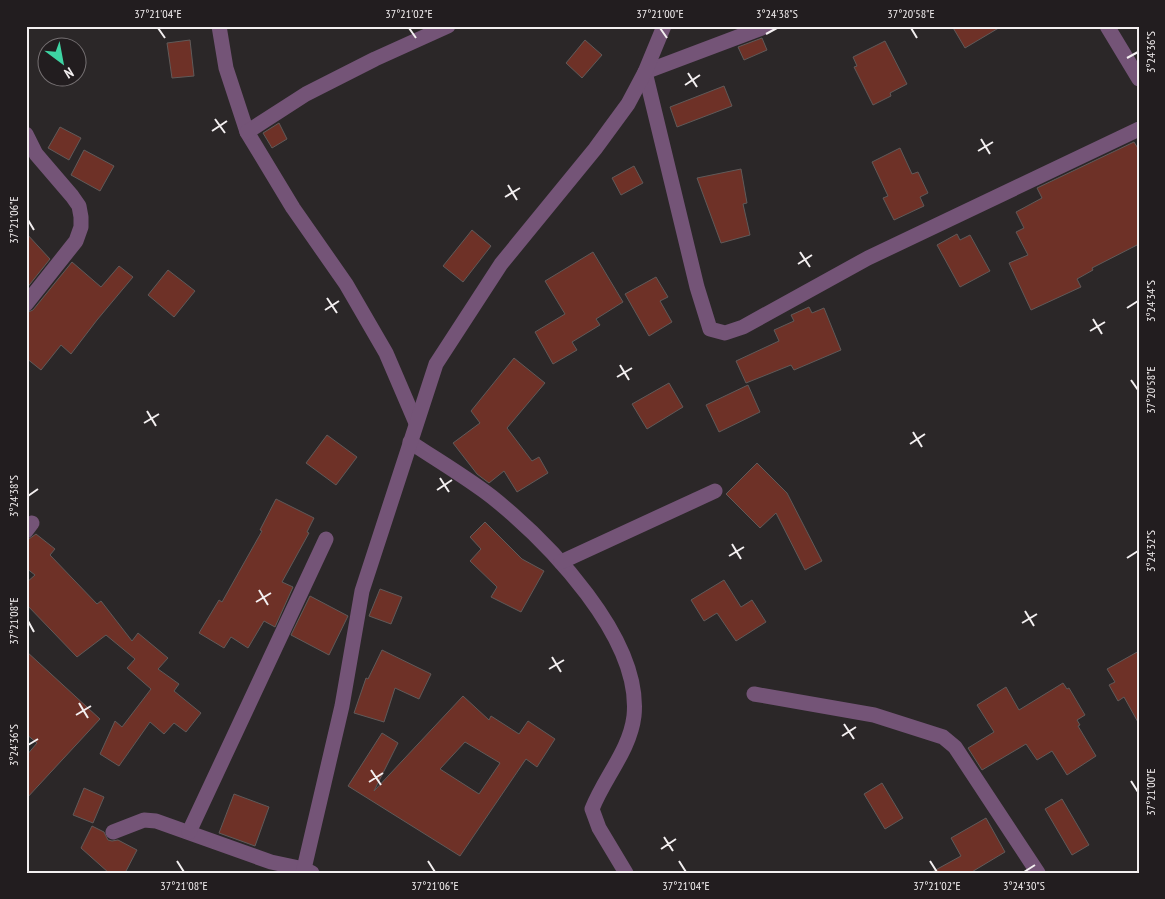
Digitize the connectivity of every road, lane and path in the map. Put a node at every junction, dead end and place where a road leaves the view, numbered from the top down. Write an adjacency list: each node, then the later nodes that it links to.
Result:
1 (219, 26): 9 (street)
2 (448, 26): 9 (street)
3 (664, 26): 6 (street)
4 (767, 26): 6 (street)
5 (1107, 26): 7 (street)
6 (645, 72): 8 (street); 12 (street)
7 (1139, 79)
8 (1139, 128)
9 (247, 132): 12 (street)
10 (26, 134): 11 (street)
11 (26, 304)
12 (416, 424): 13 (street)
13 (410, 442): 16 (street); 20 (street)
14 (715, 491): 16 (street)
15 (326, 538): 19 (street)
16 (561, 562): 21 (street)
17 (754, 694): 22 (street)
18 (113, 832): 19 (street)
19 (189, 832): 20 (street)
20 (306, 871)
21 (626, 873)
22 (1038, 873)

